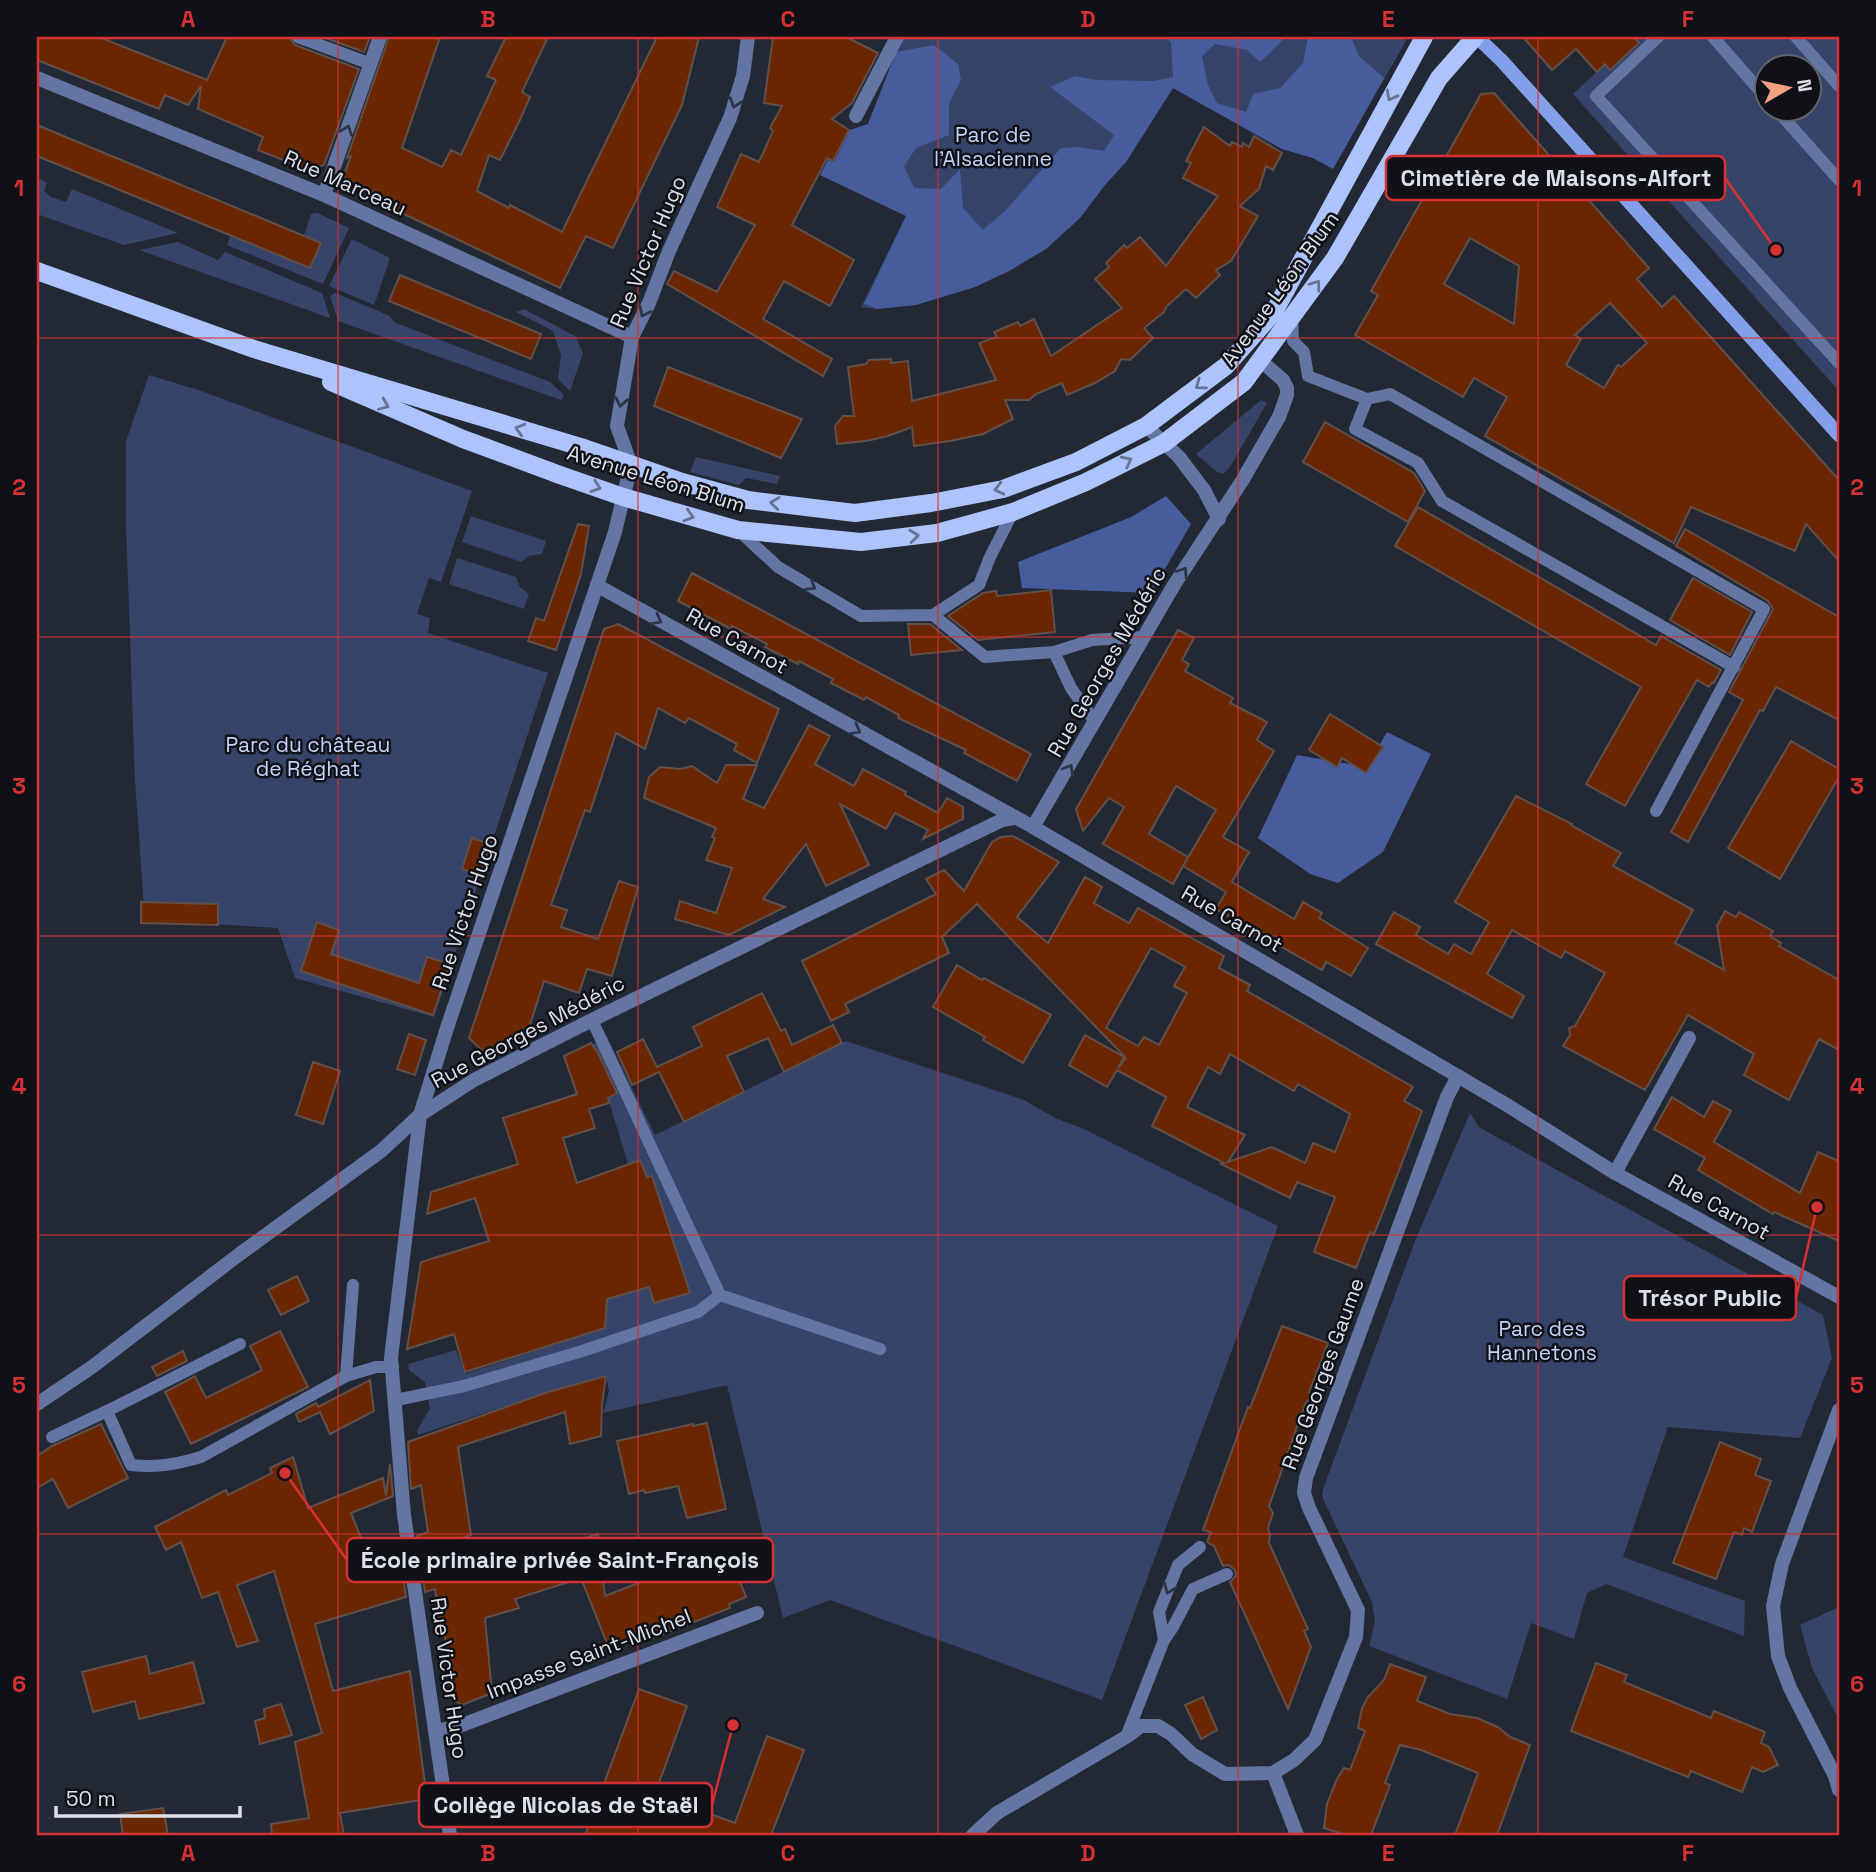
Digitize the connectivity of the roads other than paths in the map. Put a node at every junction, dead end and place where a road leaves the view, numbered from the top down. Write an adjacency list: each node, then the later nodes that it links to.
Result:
1 (298, 37): 10 (lane)
2 (380, 37): 10 (street)
3 (748, 37): 20 (street, Rue Victor Hugo, one-way to 20)
4 (897, 37): 14 (street)
5 (1424, 37): 25 (main road, Avenue Léon Blum, one-way to 25)
6 (1476, 37): 19 (main road, Avenue Léon Blum, one-way to 6); 26 (main road)
7 (1658, 37): 23 (lane)
8 (1713, 37): 12 (lane)
9 (1796, 37): 13 (lane)
10 (370, 64): 17 (street, one-way to 10)
11 (37, 78): 17 (street, Rue Marceau)
12 (1754, 84)
13 (1839, 86)
14 (856, 116)
15 (1787, 122): 16 (lane)
16 (1839, 180)
17 (324, 195): 20 (street, Rue Marceau)
18 (37, 271): 21 (main road, Avenue Léon Blum)
19 (1292, 317): 22 (main road, Avenue Léon Blum); 24 (lane)
20 (632, 337): 28 (street, Rue Victor Hugo, one-way to 28)
21 (254, 349): 28 (main road, Avenue Léon Blum, one-way to 21); 29 (main road, Avenue Léon Blum, one-way to 29)
22 (1260, 359): 27 (main road, Avenue Léon Blum); 31 (street, Rue Georges Médéric)
23 (1839, 363)
24 (1367, 399): 37 (lane); 37 (lane)
25 (1146, 426): 27 (street); 28 (main road, Avenue Léon Blum, one-way to 28)
26 (1839, 435)
27 (1164, 443): 30 (main road, Avenue Léon Blum, one-way to 27); 31 (street)
28 (631, 466): 29 (street, Rue Victor Hugo)
29 (624, 497): 32 (main road, Avenue Léon Blum, one-way to 32); 33 (street, Rue Victor Hugo)
30 (1013, 512): 32 (main road, Avenue Léon Blum, one-way to 30); 34 (lane)
31 (1219, 519): 35 (street, Rue Georges Médéric, one-way to 31)
32 (738, 530): 34 (lane, one-way to 34)
33 (598, 586): 40 (street, Rue Carnot, one-way to 40); 45 (street, Rue Victor Hugo)
34 (933, 615): 36 (lane)
35 (1144, 637): 36 (lane); 38 (street, Rue Georges Médéric)
36 (1054, 652): 38 (lane)
37 (1734, 667): 39 (lane)
38 (1095, 722): 41 (street, Rue Georges Médéric, one-way to 38)
39 (1656, 811)
40 (1014, 818): 41 (street, Rue Carnot); 42 (street, Rue Georges Médéric)
41 (1033, 827): 44 (street, Rue Carnot)
42 (592, 1020): 45 (street, Rue Georges Médéric); 48 (lane)
43 (1689, 1038): 46 (street)
44 (1458, 1076): 46 (street, Rue Carnot); 65 (street, Rue Georges Gaume)
45 (420, 1115): 52 (street, Rue Victor Hugo); 55 (street, Rue Georges Médéric)
46 (1615, 1173): 49 (street, Rue Carnot)
47 (354, 1284): 53 (lane)
48 (720, 1295): 51 (lane); 54 (lane)
49 (1839, 1297)
50 (240, 1344): 57 (lane)
51 (880, 1349)
52 (393, 1367): 53 (lane); 54 (street, Rue Victor Hugo)
53 (346, 1376): 57 (lane)
54 (396, 1400): 63 (street, Rue Victor Hugo)
55 (37, 1404)
56 (1839, 1410): 66 (street)
57 (107, 1411): 58 (lane)
58 (52, 1437)
59 (1200, 1547): 62 (lane, one-way to 62)
60 (1227, 1574): 62 (lane)
61 (757, 1613): 63 (street, Impasse Saint-Michel)
62 (1164, 1640): 64 (lane)
63 (435, 1731): 67 (street, Rue Victor Hugo)
64 (1126, 1737): 65 (street); 68 (street)
65 (1273, 1773): 69 (street)
66 (1839, 1790)
67 (450, 1835)
68 (972, 1835)
69 (1297, 1835)

